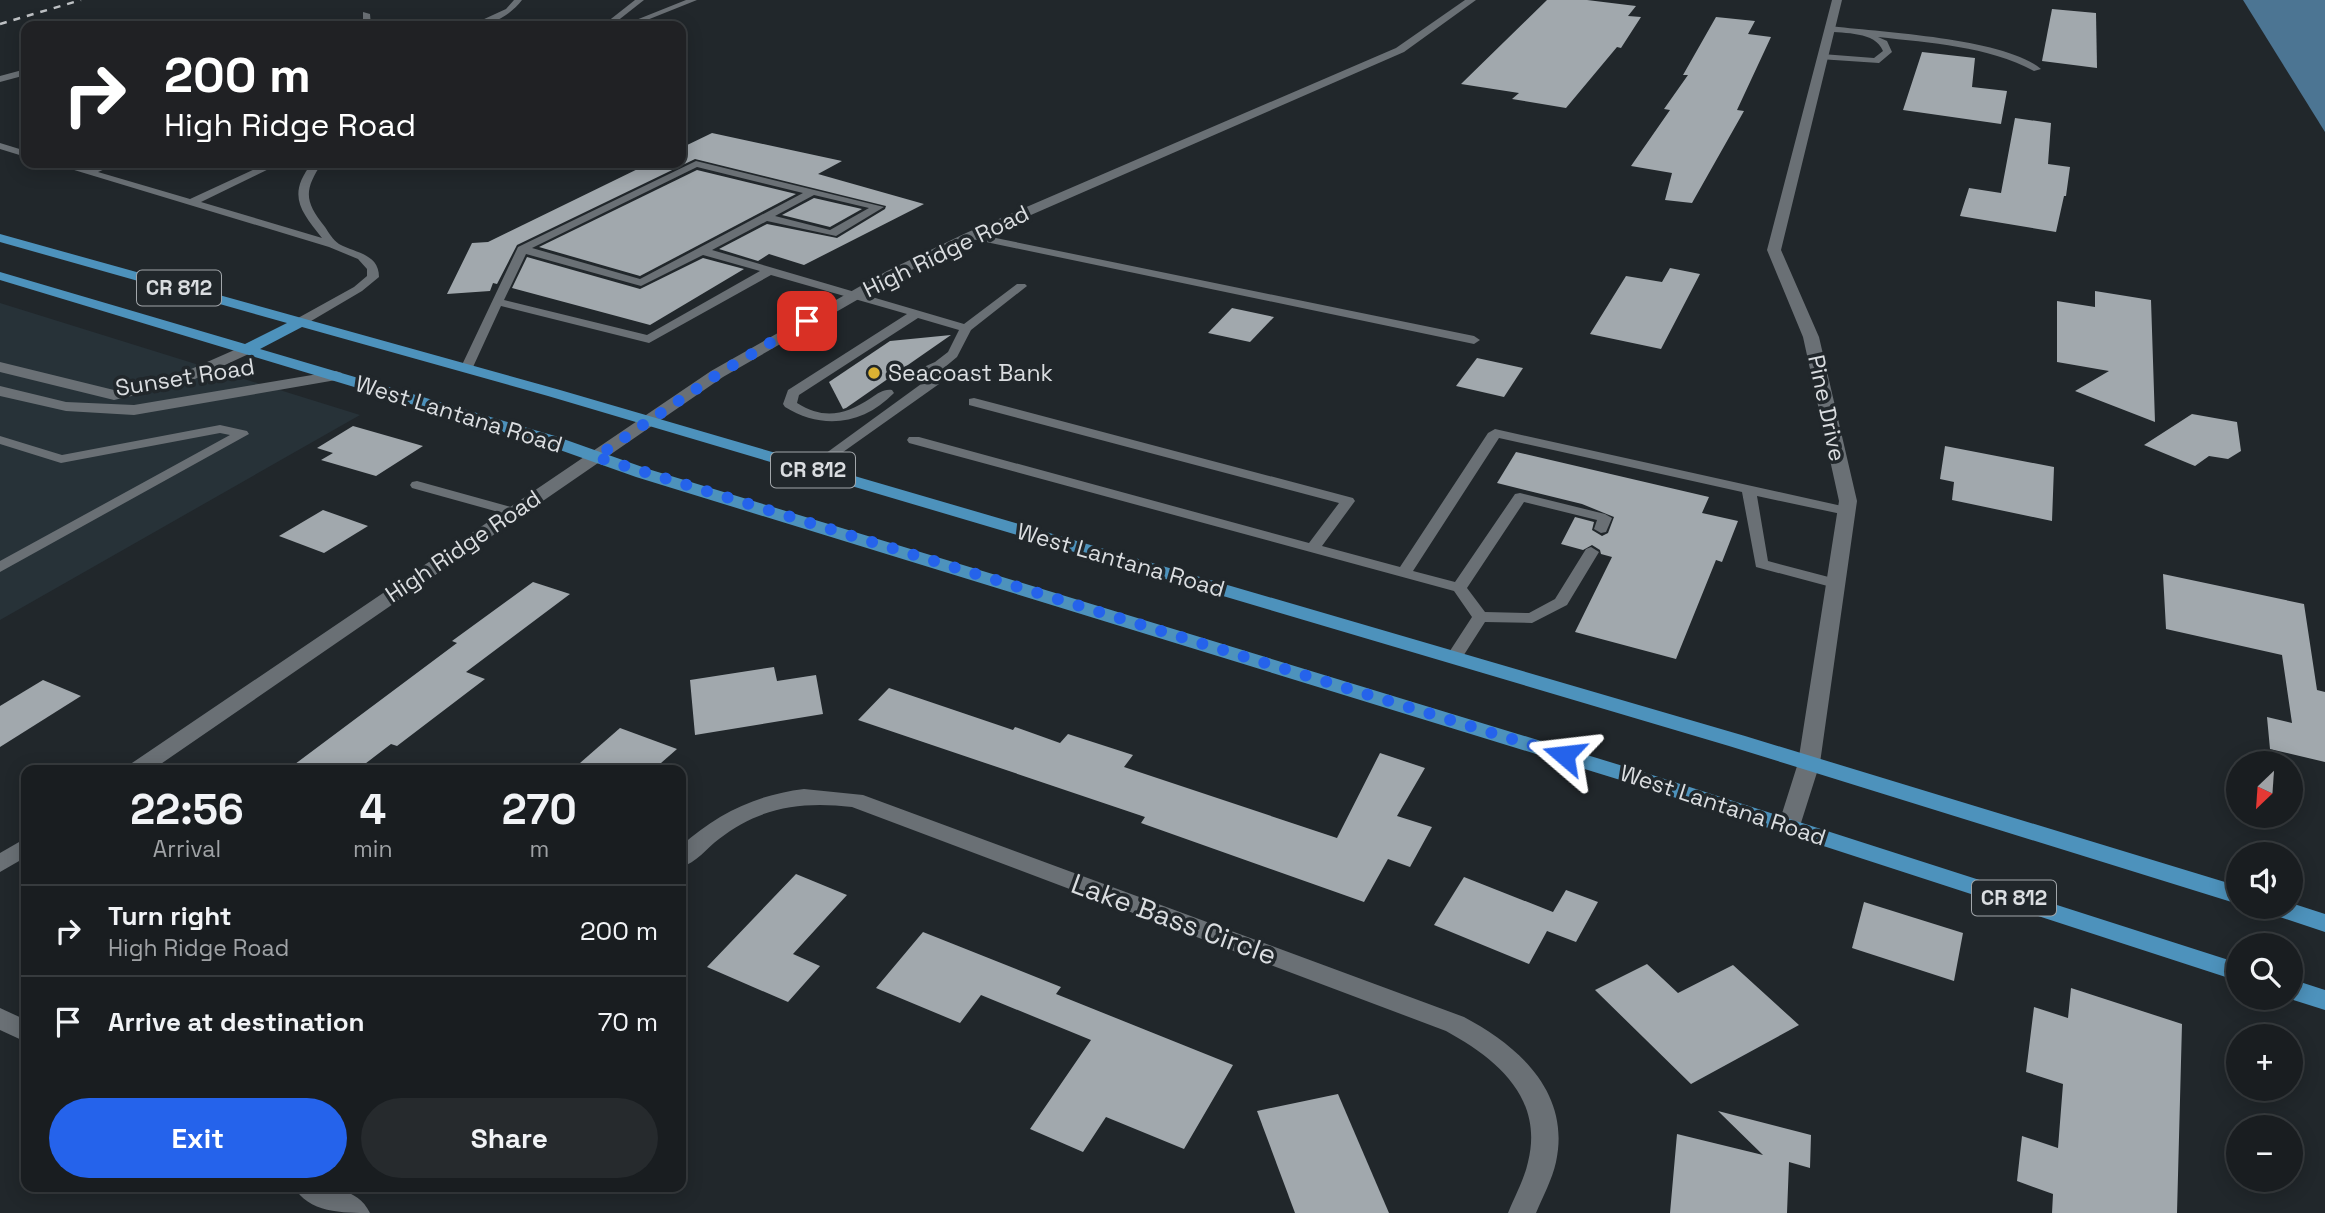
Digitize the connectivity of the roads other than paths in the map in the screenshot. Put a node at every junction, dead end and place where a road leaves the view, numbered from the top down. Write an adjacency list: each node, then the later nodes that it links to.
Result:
1 (518, 0): 8 (lane)
2 (640, 0): 9 (lane)
3 (692, 0): 10 (lane)
4 (1471, 0): 27 (street, High Ridge Road)
5 (1836, 0): 11 (street, Pine Drive)
6 (366, 14): 7 (lane)
7 (367, 21)
8 (485, 21)
9 (613, 21)
10 (638, 21)
11 (1829, 29): 12 (lane); 13 (street, Pine Drive)
12 (1866, 34): 13 (lane); 14 (lane)
13 (1822, 57): 57 (street, Pine Drive)
14 (2037, 69)
15 (21, 73): 16 (lane)
16 (0, 79)
17 (0, 146): 18 (lane)
18 (21, 152)
19 (72, 168): 23 (lane)
20 (102, 168): 23 (lane)
21 (265, 168): 25 (lane)
22 (313, 168): 29 (lane)
23 (89, 173): 25 (lane)
24 (814, 192): 26 (lane); 26 (lane); 30 (lane)
25 (191, 203): 29 (lane)
26 (765, 217): 31 (lane)
27 (971, 236): 35 (street, High Ridge Road); 40 (lane)
28 (0, 238): 38 (main road, West Lantana Road / CR 812)
29 (333, 245): 38 (lane)
30 (522, 249): 31 (lane); 36 (lane)
31 (702, 251): 32 (lane)
32 (769, 271): 35 (lane); 36 (lane)
33 (0, 276): 41 (main road, West Lantana Road / CR 812)
34 (1021, 286): 39 (lane)
35 (852, 296): 37 (lane); 50 (street, High Ridge Road)
36 (499, 302): 44 (lane)
37 (914, 315): 39 (lane); 48 (lane)
38 (302, 321): 41 (main road); 44 (main road, West Lantana Road / CR 812)
39 (966, 328): 42 (lane)
40 (1474, 340)
41 (248, 349): 43 (street, Sunset Road); 46 (main road, West Lantana Road / CR 812)
42 (939, 365): 45 (lane); 54 (lane)
43 (0, 367)
44 (467, 367): 50 (main road, West Lantana Road / CR 812)
45 (912, 374)
46 (336, 376): 47 (street, Sunset Road); 53 (main road, West Lantana Road / CR 812)
47 (0, 391)
48 (887, 393)
49 (974, 402): 60 (lane)
50 (648, 421): 53 (street, High Ridge Road); 54 (main road, West Lantana Road / CR 812)
51 (0, 440): 62 (lane)
52 (915, 440): 60 (lane)
53 (596, 457): 58 (street, High Ridge Road); 70 (main road, West Lantana Road / CR 812)
54 (812, 470): 67 (main road, West Lantana Road / CR 812)
55 (418, 485): 58 (lane)
56 (1749, 490): 57 (lane); 63 (lane); 64 (lane)
57 (1846, 511): 64 (street, Pine Drive)
58 (513, 512): 69 (street, High Ridge Road)
59 (1601, 529): 65 (lane)
60 (1313, 548): 63 (lane)
61 (1591, 552): 66 (lane)
62 (0, 567)
63 (1404, 573): 65 (lane)
64 (1835, 583): 68 (street, Pine Drive)
65 (1459, 588): 66 (lane)
66 (1480, 617): 67 (lane)
67 (1454, 657): 68 (main road, West Lantana Road / CR 812)
68 (1809, 763): 70 (street, Pine Drive); 74 (main road, West Lantana Road / CR 812)
69 (144, 765)
70 (1789, 826): 77 (main road, West Lantana Road / CR 812)
71 (21, 849): 73 (street)
72 (686, 855): 84 (street, Lake Bass Circle)
73 (0, 864)
74 (2226, 891)
75 (2303, 916): 76 (main road)
76 (2325, 923)
77 (2226, 968)
78 (2303, 993): 79 (main road)
79 (2325, 1000)
80 (0, 1018): 81 (street)
81 (21, 1029)
82 (328, 1192): 83 (street)
83 (356, 1213)
84 (1522, 1213)

